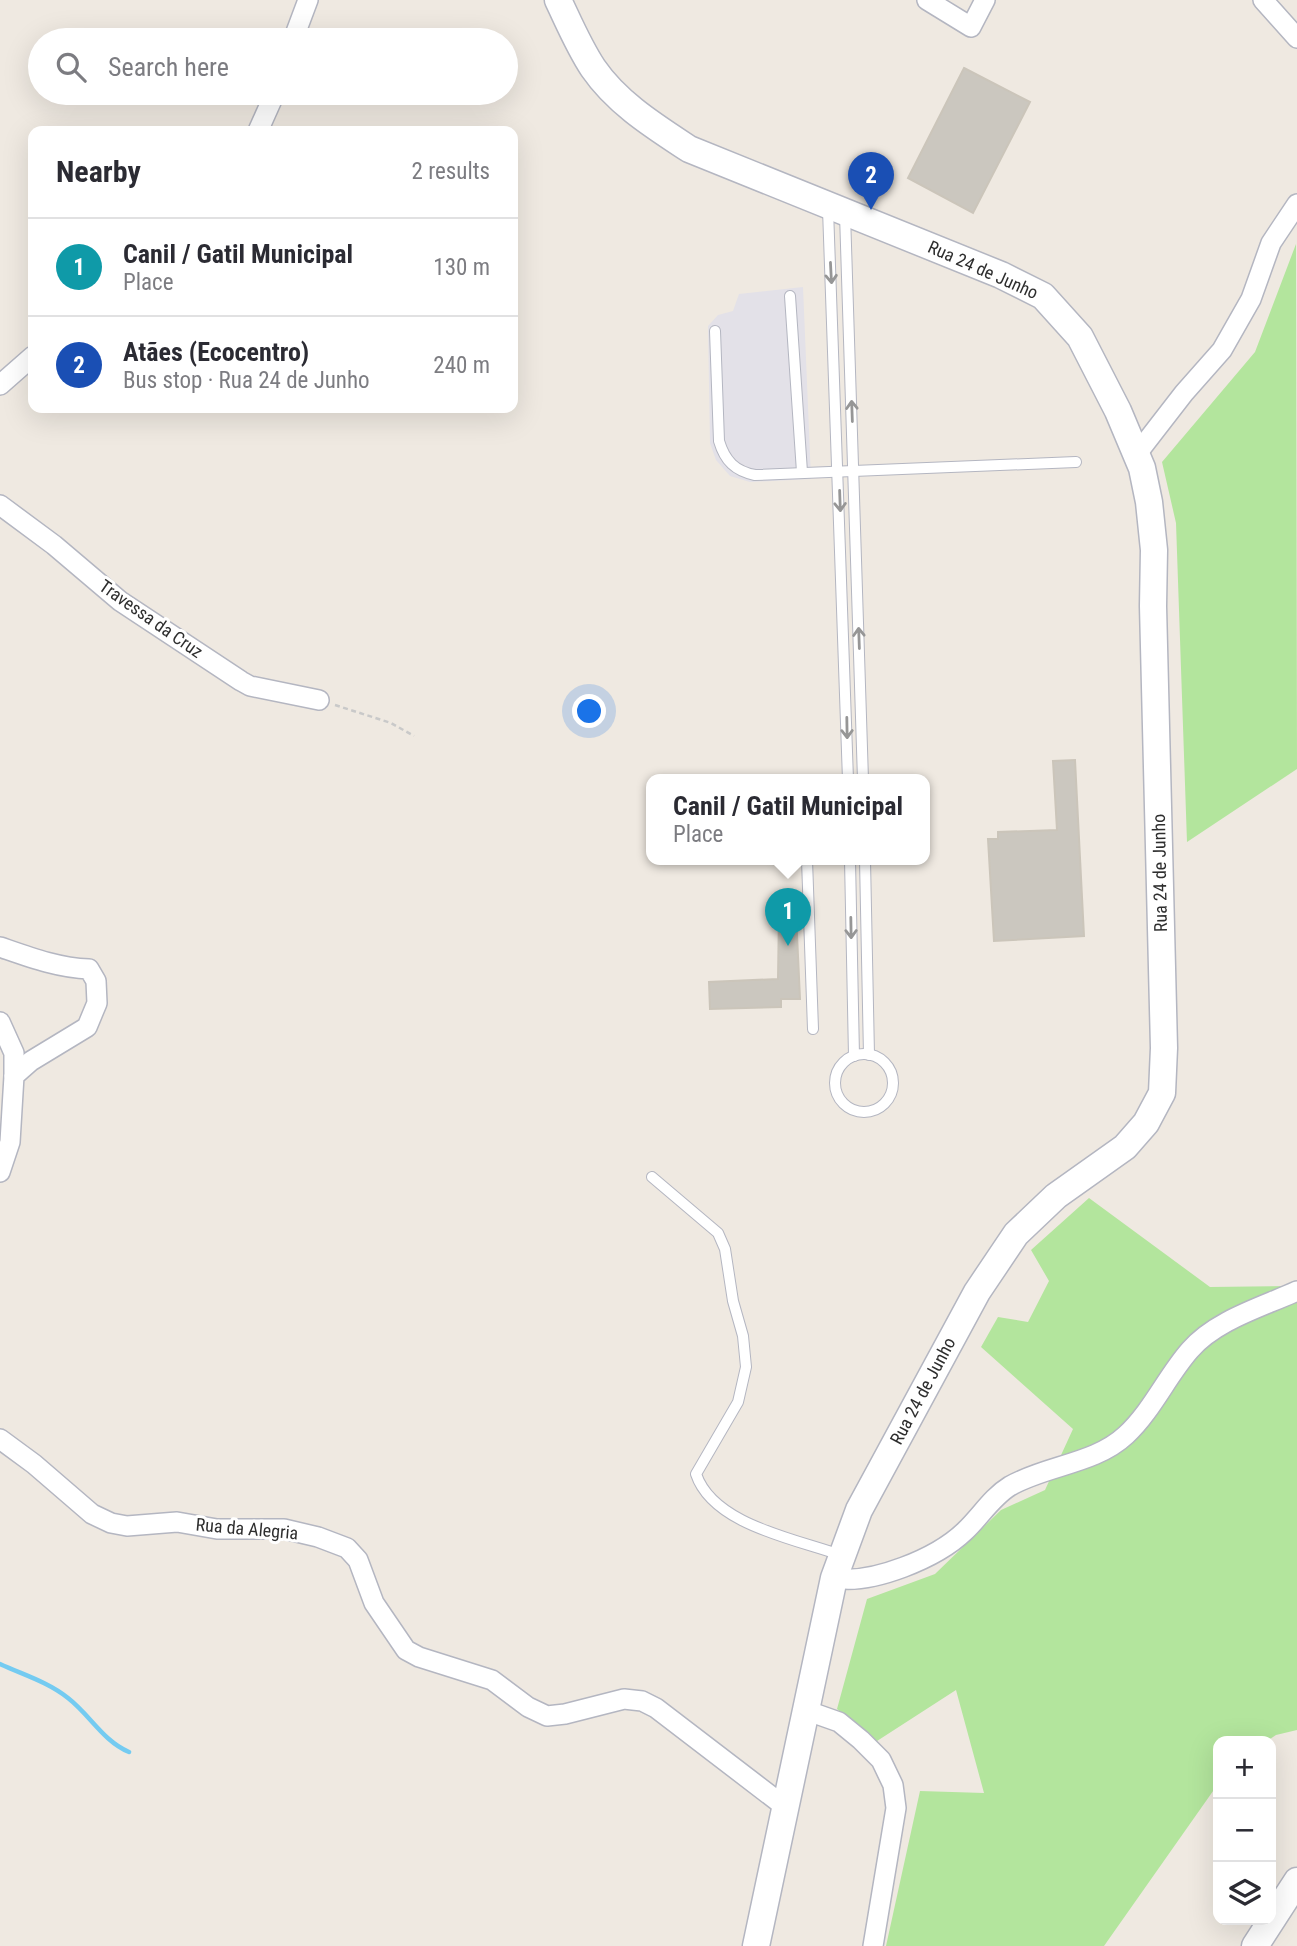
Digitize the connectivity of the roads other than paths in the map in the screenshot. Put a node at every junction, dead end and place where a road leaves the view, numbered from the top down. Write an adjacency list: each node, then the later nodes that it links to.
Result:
1 (308, 0): 6 (street)
2 (558, 0): 11 (main road, Rua 24 de Junho)
3 (927, 0): 4 (street)
4 (985, 0)
5 (1263, 0): 7 (street)
6 (298, 28)
7 (1297, 38)
8 (270, 105): 9 (street)
9 (260, 126)
10 (1297, 204): 16 (street)
11 (836, 209): 16 (main road, Rua 24 de Junho); 18 (lane, one-way to 18); 19 (lane, one-way to 11)
12 (790, 296): 20 (lane)
13 (715, 331): 20 (lane)
14 (28, 360): 15 (street)
15 (0, 385)
16 (1136, 455): 38 (main road, Rua 24 de Junho)
17 (1076, 462): 19 (lane)
18 (838, 470): 19 (lane); 20 (lane); 23 (lane, one-way to 23)
19 (854, 470): 24 (lane, one-way to 19)
20 (802, 472)
21 (0, 505): 22 (street, Travessa da Cruz)
22 (319, 700)
23 (848, 774)
24 (863, 774)
25 (807, 865): 30 (lane)
26 (850, 865): 32 (lane, one-way to 32)
27 (864, 865): 31 (lane)
28 (0, 947): 33 (street)
29 (0, 1022): 33 (street)
30 (813, 1029)
31 (869, 1055): 32 (lane); 32 (lane)
32 (854, 1056)
33 (14, 1076): 34 (street)
34 (0, 1172)
35 (652, 1177): 38 (lane)
36 (1297, 1291): 38 (street)
37 (0, 1439): 40 (street, Rua da Alegria)
38 (837, 1566): 39 (main road, Rua 24 de Junho)
39 (806, 1710): 40 (main road, Rua 24 de Junho); 43 (street)
40 (784, 1806): 42 (main road, Rua 24 de Junho)
41 (1297, 1881): 44 (main road)
42 (756, 1946)
43 (873, 1946)
44 (1255, 1946)

